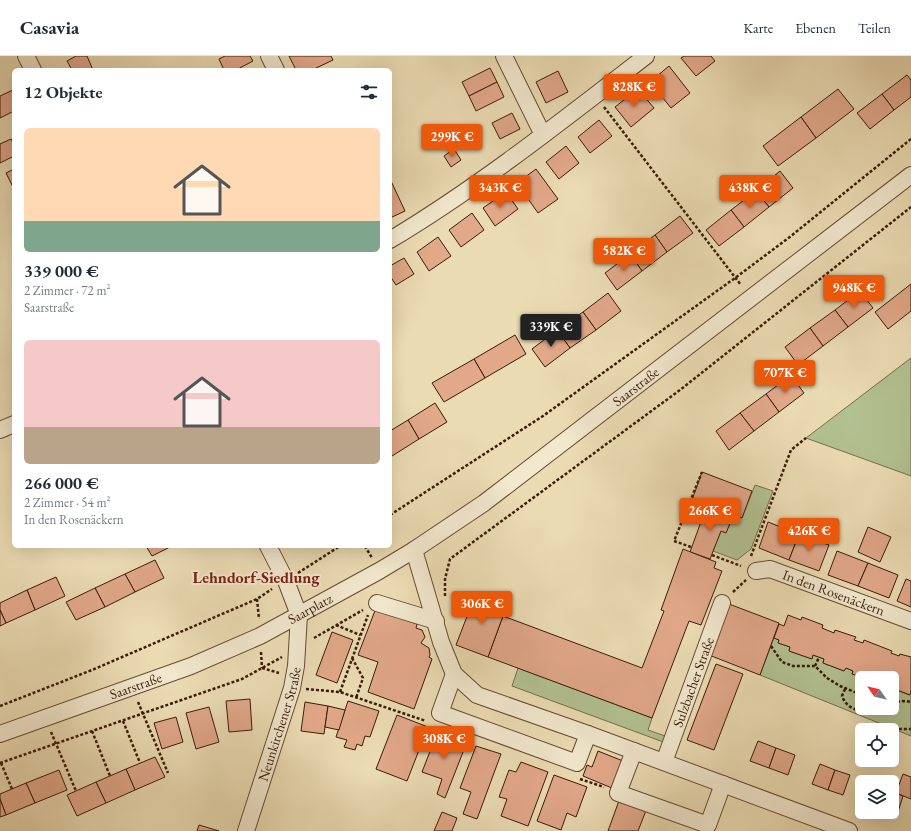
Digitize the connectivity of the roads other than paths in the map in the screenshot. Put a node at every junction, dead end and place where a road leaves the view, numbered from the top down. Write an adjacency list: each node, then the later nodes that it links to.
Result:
1 (26, 56): 5 (street)
2 (269, 56): 6 (street)
3 (504, 56): 7 (street)
4 (646, 56): 7 (street)
5 (32, 68)
6 (275, 68)
7 (543, 135): 9 (street)
8 (911, 175): 13 (street, Saarstraße)
9 (392, 239)
10 (12, 425): 11 (street)
11 (0, 430)
12 (269, 548): 18 (street)
13 (414, 550): 15 (street, Saarstraße); 19 (street)
14 (751, 569): 20 (street, In den Rosenäckern)
15 (353, 585): 18 (street, Saarplatz)
16 (722, 603): 26 (street, Sulzbacher Straße)
17 (374, 605): 19 (street)
18 (299, 615): 21 (street, Saarplatz); 28 (street, Neunkirchener Straße)
19 (436, 621): 22 (street)
20 (911, 621)
21 (268, 632): 23 (street, Saarstraße)
22 (454, 674): 24 (street); 24 (street)
23 (0, 734)
24 (588, 734): 25 (street)
25 (634, 751): 26 (street); 27 (street)
26 (664, 762): 27 (street)
27 (724, 784): 29 (street)
28 (246, 831)
29 (848, 831)

